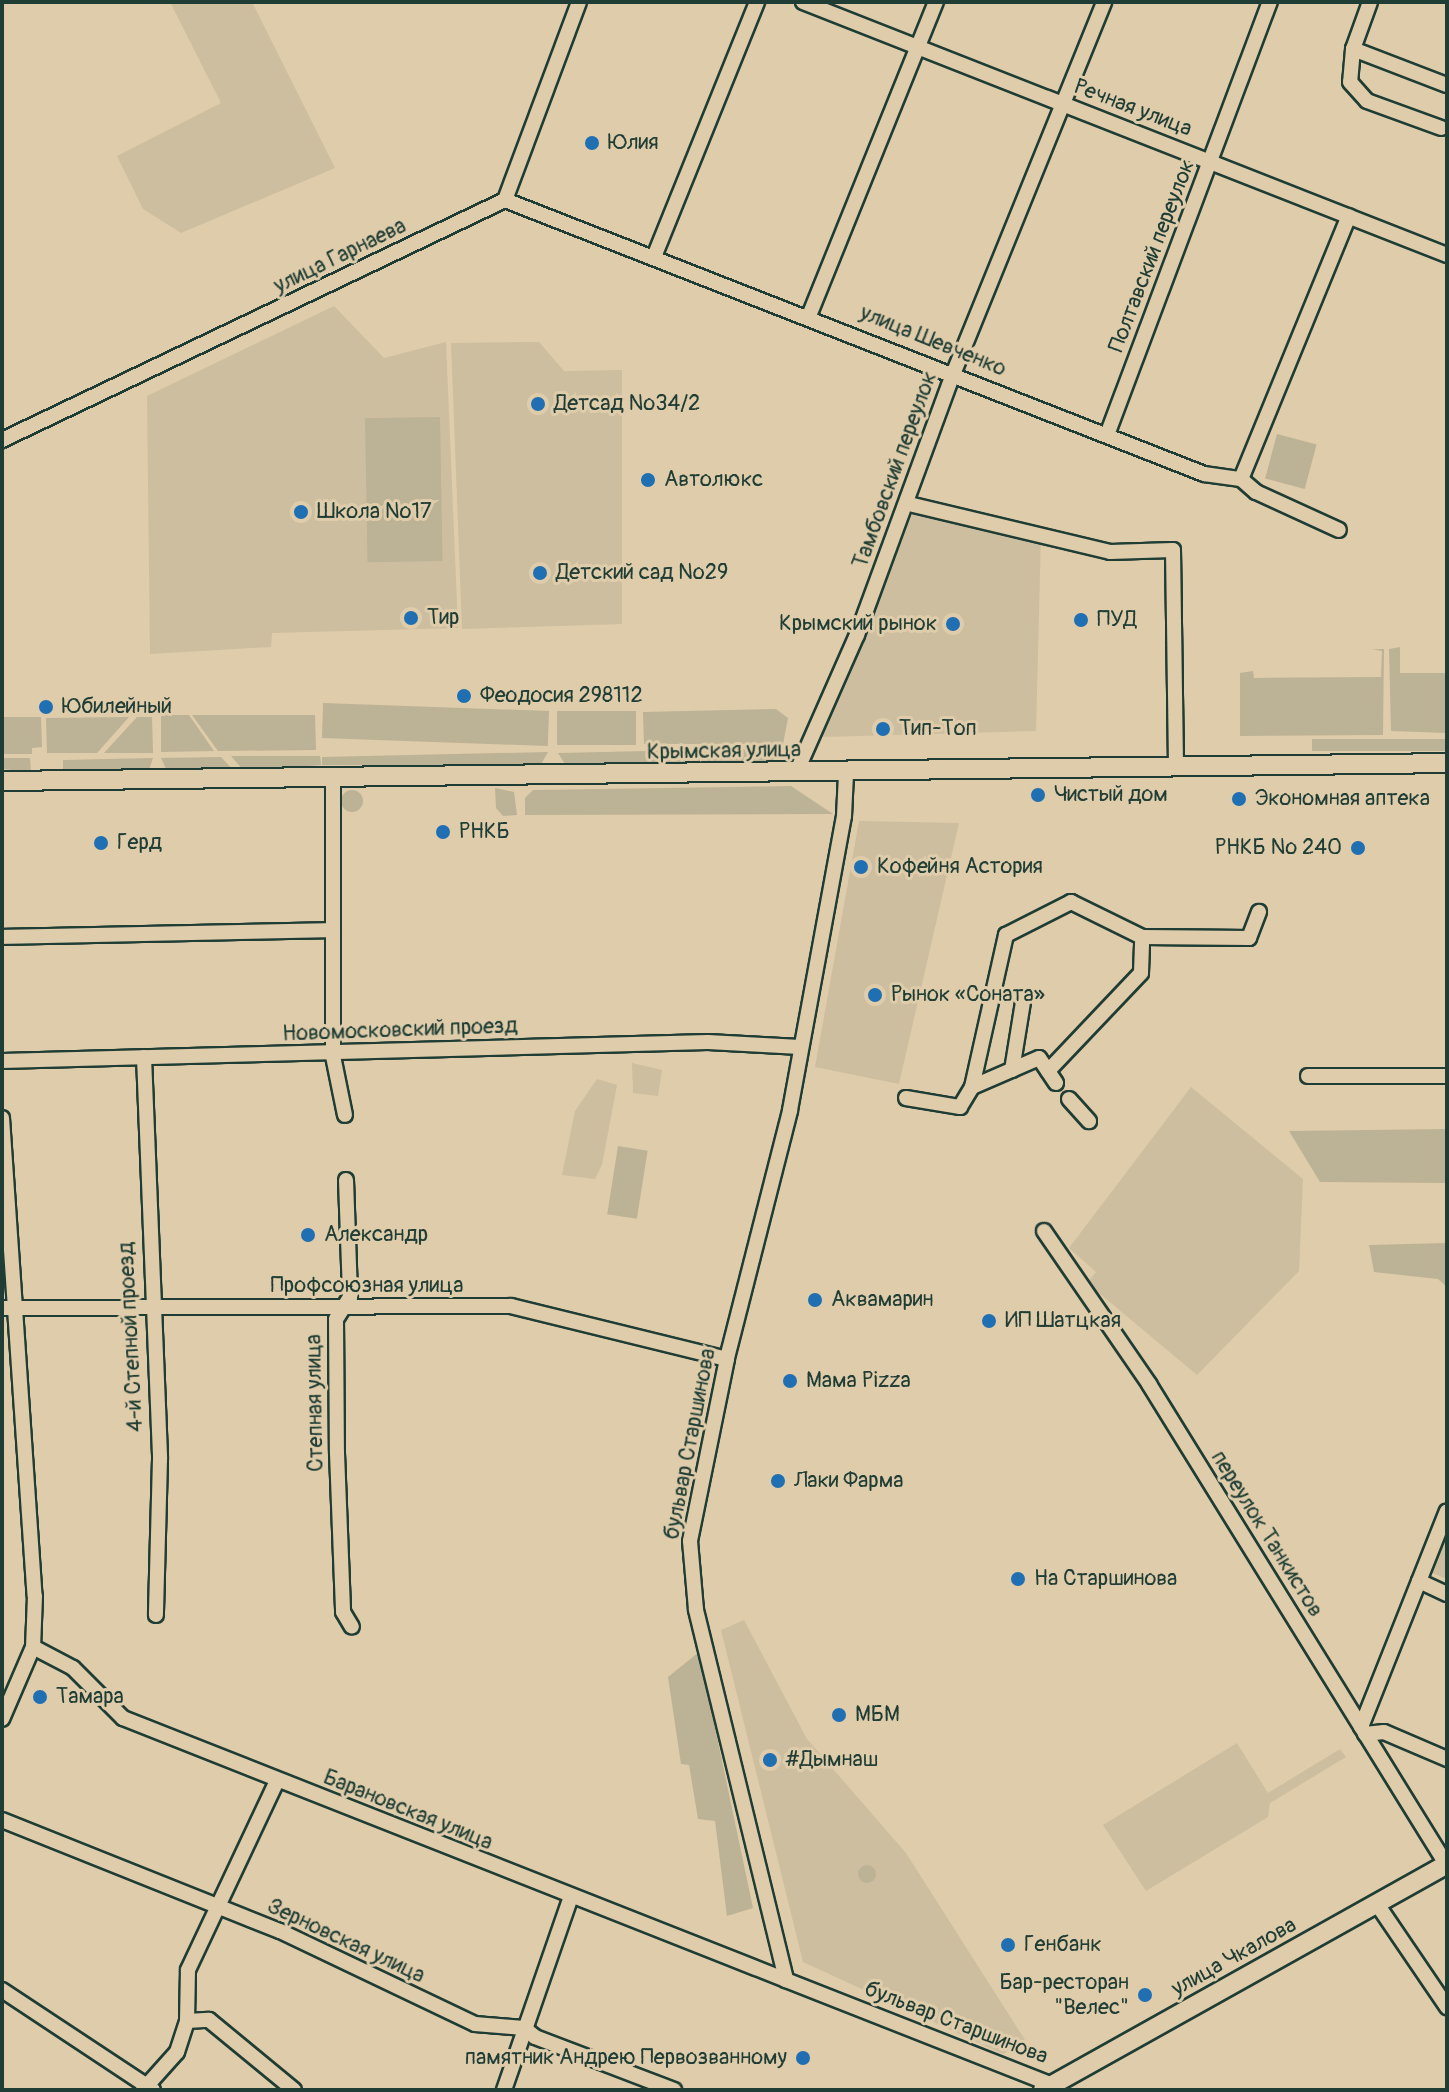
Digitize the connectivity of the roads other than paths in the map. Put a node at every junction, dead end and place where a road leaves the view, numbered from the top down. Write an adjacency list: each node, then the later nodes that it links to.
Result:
1 (579, 2): 14 (street)
2 (757, 2): 17 (street)
3 (803, 2): 8 (street, Речная улица)
4 (936, 2): 8 (street)
5 (1104, 2): 11 (street, Тамбовский переулок)
6 (1270, 2): 13 (street, Полтавский переулок)
7 (1370, 2): 9 (street)
8 (918, 47): 11 (street, Речная улица); 18 (street)
9 (1353, 49): 10 (street); 12 (street)
10 (1447, 85)
11 (1061, 103): 13 (street, Речная улица); 19 (street, Тамбовский переулок)
12 (1441, 128)
13 (1211, 162): 15 (street, Речная улица); 20 (street, Полтавский переулок)
14 (505, 200): 17 (street, улица Шевченко); 21 (street, улица Гарнаева)
15 (1349, 216): 16 (street, Речная улица); 22 (street)
16 (1447, 255)
17 (654, 257): 18 (street, улица Шевченко)
18 (809, 316): 19 (street, улица Шевченко)
19 (954, 372): 20 (street, улица Шевченко); 23 (street, Тамбовский переулок)
20 (1107, 435): 22 (street, улица Шевченко)
21 (2, 440)
22 (1241, 479): 24 (street, улица Шевченко)
23 (909, 504): 26 (street); 27 (street, Тамбовский переулок)
24 (1339, 530)
25 (1447, 763): 26 (main road, Крымская улица)
26 (1176, 767): 28 (main road, Крымская улица)
27 (796, 773): 28 (main road, Крымская улица); 29 (main road, Крымская улица)
28 (846, 774): 36 (street, бульвар Старшинова)
29 (333, 780): 30 (main road, Крымская улица); 32 (street)
30 (2, 781)
31 (1259, 912): 34 (street)
32 (330, 930): 33 (street); 37 (street)
33 (2, 937)
34 (1142, 937): 40 (street); 43 (street)
35 (1023, 1002): 40 (street)
36 (800, 1047): 37 (street, Новомосковский проезд); 54 (street, бульвар Старшинова)
37 (333, 1056): 38 (street, Новомосковский проезд); 46 (street)
38 (144, 1057): 39 (street, Новомосковский проезд); 51 (street, 4-й Степной проезд)
39 (2, 1061)
40 (1012, 1070): 43 (street)
41 (1308, 1076): 42 (street)
42 (1447, 1076)
43 (972, 1087): 44 (street)
44 (906, 1098)
45 (1069, 1099): 48 (street)
46 (345, 1115)
47 (2, 1118): 52 (street)
48 (1089, 1121)
49 (346, 1180): 53 (street, Степная улица)
50 (1044, 1231): 62 (street, переулок Танкистов)
51 (150, 1306): 52 (street, Профсоюзная улица); 53 (street, Профсоюзная улица); 58 (street, 4-й Степной проезд)
52 (9, 1307): 60 (street)
53 (344, 1310): 54 (street, Профсоюзная улица); 59 (street, Степная улица)
54 (727, 1359): 70 (street, бульвар Старшинова)
55 (1447, 1511): 56 (street)
56 (1419, 1581): 57 (street); 62 (street)
57 (1447, 1594)
58 (156, 1615)
59 (352, 1627)
60 (33, 1647): 61 (street); 64 (street, Барановская улица)
61 (2, 1719)
62 (1363, 1731): 63 (street); 66 (street, переулок Танкистов)
63 (1447, 1759)
64 (277, 1781): 67 (street, Барановская улица); 69 (street)
65 (2, 1820): 69 (street, Зерновская улица)
66 (1447, 1864): 68 (main road, улица Чкалова)
67 (571, 1897): 70 (street, Барановская улица); 74 (street)
68 (1377, 1904): 72 (street); 75 (main road, улица Чкалова)
69 (218, 1908): 73 (street); 74 (street, Зерновская улица)
70 (786, 1980): 75 (street, бульвар Старшинова)
71 (2, 1990): 76 (street)
72 (1447, 2007)
73 (187, 2021): 76 (street); 77 (street)
74 (524, 2028): 78 (street); 79 (street, Зерновская улица)
75 (1048, 2088)
76 (148, 2089)
77 (294, 2090)
78 (504, 2090)
79 (674, 2090)

